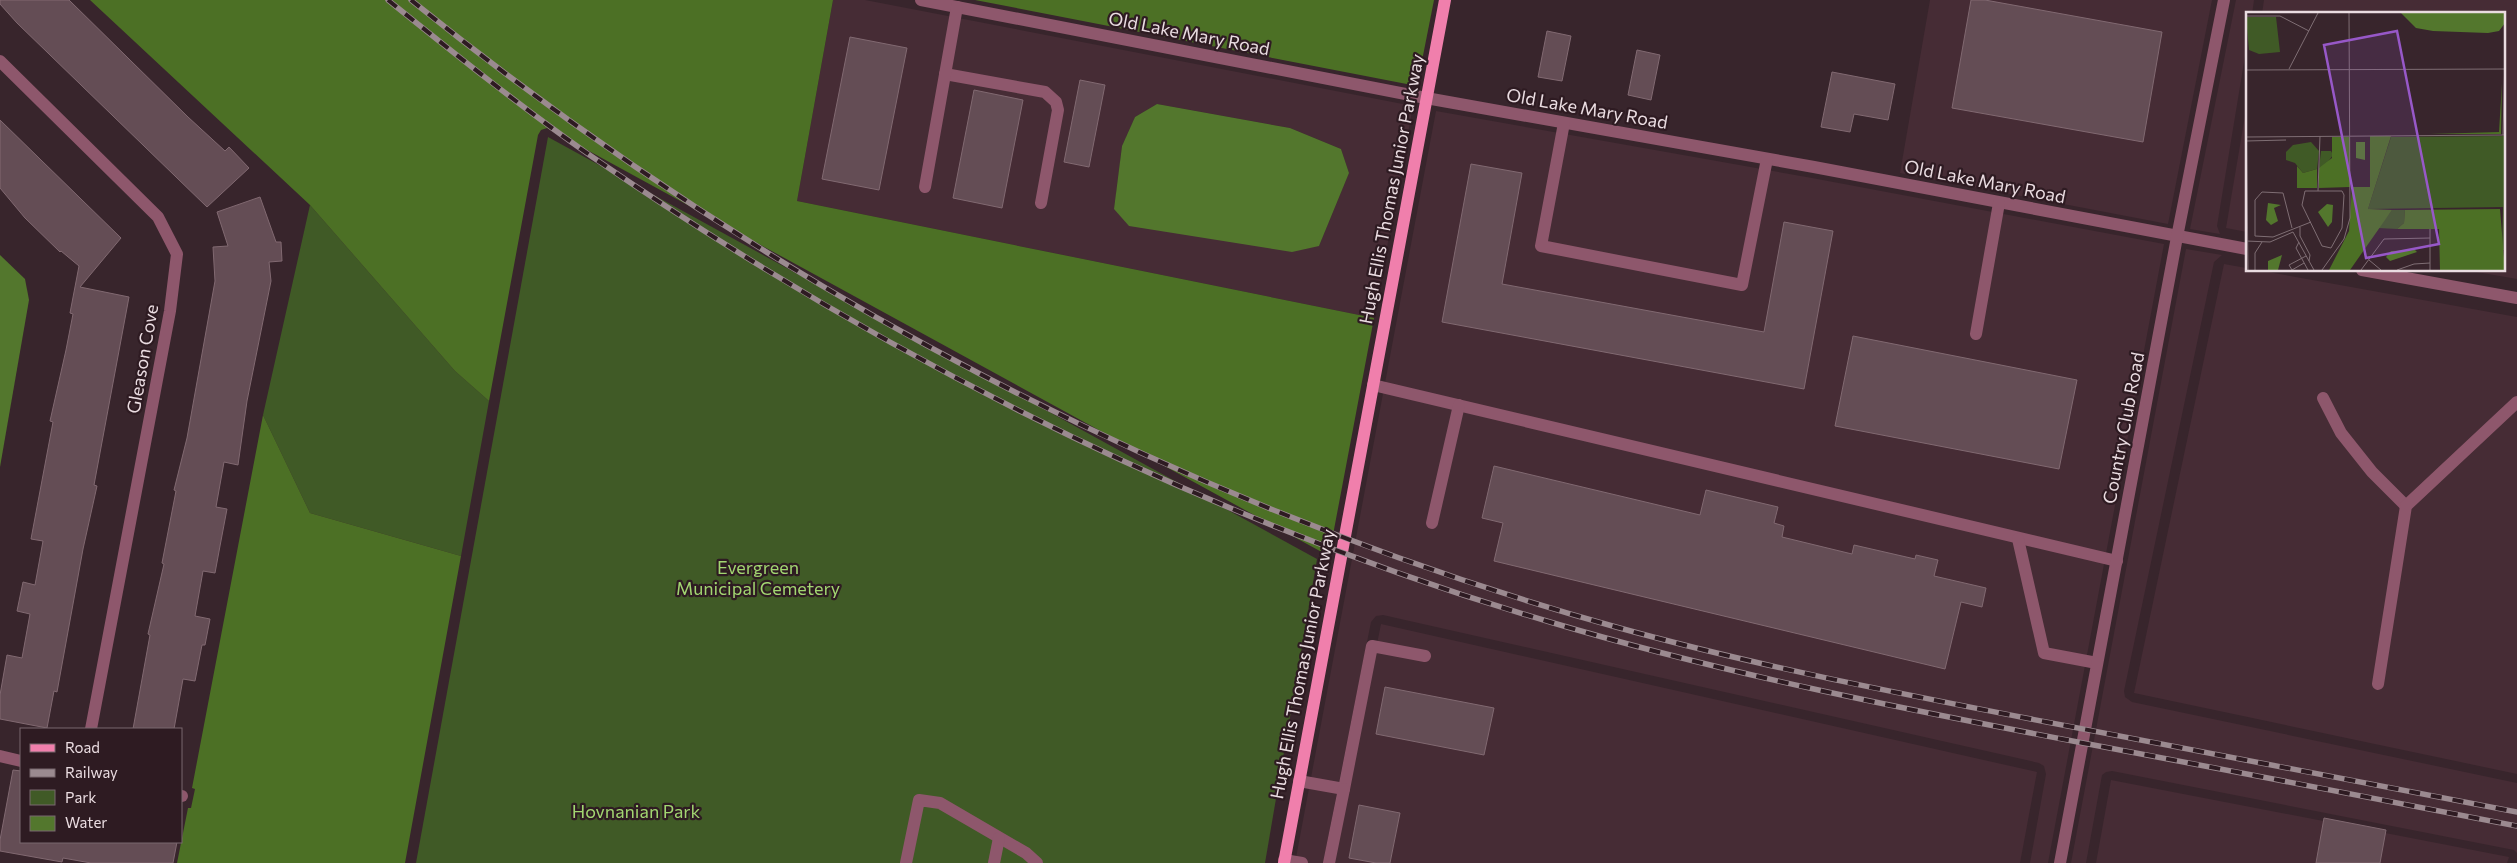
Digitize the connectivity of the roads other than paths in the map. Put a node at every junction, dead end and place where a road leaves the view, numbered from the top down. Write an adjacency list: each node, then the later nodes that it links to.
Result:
1 (921, 0): 4 (street, Old Lake Mary Road)
2 (1446, 0): 7 (main road, Hugh Ellis Thomas Junior Parkway)
3 (2224, 0): 13 (street, Country Club Road)
4 (957, 7): 6 (street); 7 (street, Old Lake Mary Road)
5 (0, 61): 29 (street, Gleason Cove)
6 (945, 74): 10 (street); 11 (street)
7 (1426, 98): 8 (street, Old Lake Mary Road); 18 (main road, Hugh Ellis Thomas Junior Parkway)
8 (1564, 123): 9 (street, Old Lake Mary Road); 9 (street)
9 (1767, 159): 12 (street, Old Lake Mary Road)
10 (925, 187)
11 (1041, 203)
12 (1999, 203): 13 (street, Old Lake Mary Road); 17 (street)
13 (2177, 236): 14 (street, Old Lake Mary Road); 25 (street, Country Club Road)
14 (2246, 249)
15 (2368, 271): 16 (street)
16 (2517, 298)
17 (1976, 334)
18 (1373, 385): 21 (street); 32 (main road, Hugh Ellis Thomas Junior Parkway)
19 (2323, 398): 22 (street)
20 (2517, 402): 22 (street)
21 (1459, 405): 23 (street); 24 (street)
22 (2406, 506): 28 (street)
23 (1432, 523)
24 (2018, 539): 25 (street); 27 (street)
25 (2117, 561): 27 (street, Country Club Road)
26 (1425, 656): 33 (street)
27 (2097, 663): 41 (street, Country Club Road)
28 (2378, 684)
29 (91, 728)
30 (0, 756): 31 (street)
31 (20, 761)
32 (1299, 781): 33 (street); 35 (main road, Hugh Ellis Thomas Junior Parkway)
33 (1344, 788): 40 (street)
34 (999, 838): 36 (street); 37 (street); 38 (street)
35 (1284, 861): 39 (street)
36 (906, 863)
37 (994, 863)
38 (1037, 863)
39 (1302, 863)
40 (1329, 863)
41 (2060, 863)

